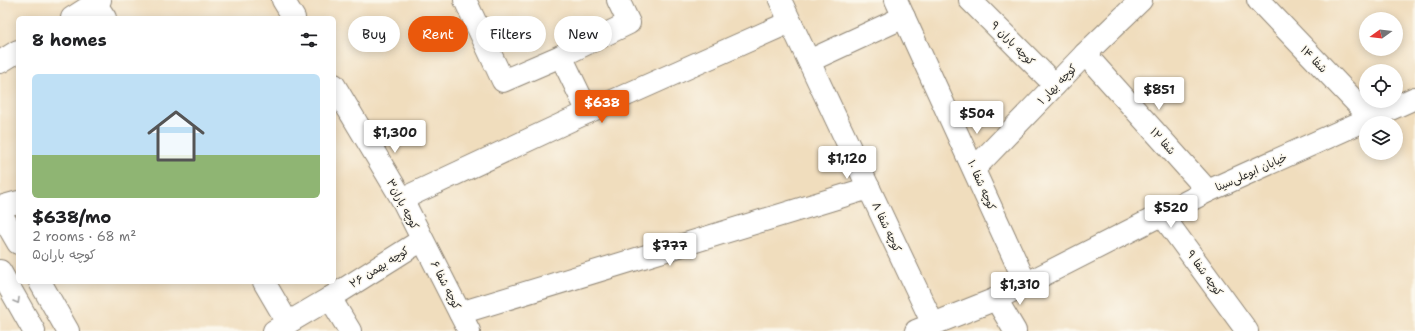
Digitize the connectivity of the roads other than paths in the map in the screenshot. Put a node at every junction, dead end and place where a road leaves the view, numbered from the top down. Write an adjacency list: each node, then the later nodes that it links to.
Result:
1 (284, 0): 11 (street)
2 (465, 0): 15 (street)
3 (618, 0): 15 (street)
4 (780, 0): 12 (street, کوچه شفا ۸)
5 (970, 0): 18 (street, کوچه باران ۹)
6 (1141, 0): 14 (street, کوچه بهار ۱)
7 (1258, 0): 22 (street, شفا ۱۴)
8 (98, 5): 10 (street)
9 (900, 8): 16 (street); 25 (street, کوچه شفا ۱۰)
10 (76, 16)
11 (293, 16)
12 (790, 22): 16 (street, کوچه شفا ۸); 21 (street)
13 (16, 52): 17 (street)
14 (1085, 54): 18 (street, کوچه بهار ۱); 27 (street, شفا ۱۲)
15 (561, 56): 21 (street)
16 (809, 61): 26 (street, کوچه شفا ۸)
17 (0, 62)
18 (1055, 85): 25 (street, کوچه بهار ۱)
19 (336, 88): 28 (street, کوچه باران۳)
20 (1415, 98): 23 (street, خیابان ابوعلی‌سینا)
21 (588, 112): 28 (street)
22 (1369, 116)
23 (1375, 116)
24 (1359, 123): 27 (street, خیابان ابوعلی‌سینا)
25 (974, 169): 38 (street, کوچه شفا ۱۰)
26 (869, 188): 41 (street); 43 (street, کوچه شفا ۸)
27 (1208, 191): 32 (street, خیابان ابوعلی‌سینا)
28 (402, 199): 34 (street, کوچه باران۳)
29 (16, 203): 30 (street)
30 (0, 207)
31 (0, 212): 33 (street)
32 (1162, 215): 38 (street, خیابان ابوعلی‌سینا); 48 (street, کوچه شفا ۹)
33 (16, 240)
34 (422, 240): 39 (street, کوچه بهمن ۲۶); 41 (street, کوچه شفا ۶)
35 (0, 271): 44 (street, one-way to 44)
36 (41, 284): 45 (street)
37 (265, 284): 42 (street)
38 (1026, 284): 40 (street, خیابان ابوعلی‌سینا)
39 (330, 298): 42 (street, کوچه بهمن ۲۶); 46 (street)
40 (996, 299): 43 (street, خیابان ابوعلی‌سینا); 47 (street)
41 (464, 322)
42 (281, 327)
43 (924, 328)
44 (34, 331)
45 (68, 331)
46 (350, 331)
47 (1015, 331)
48 (1247, 331)

